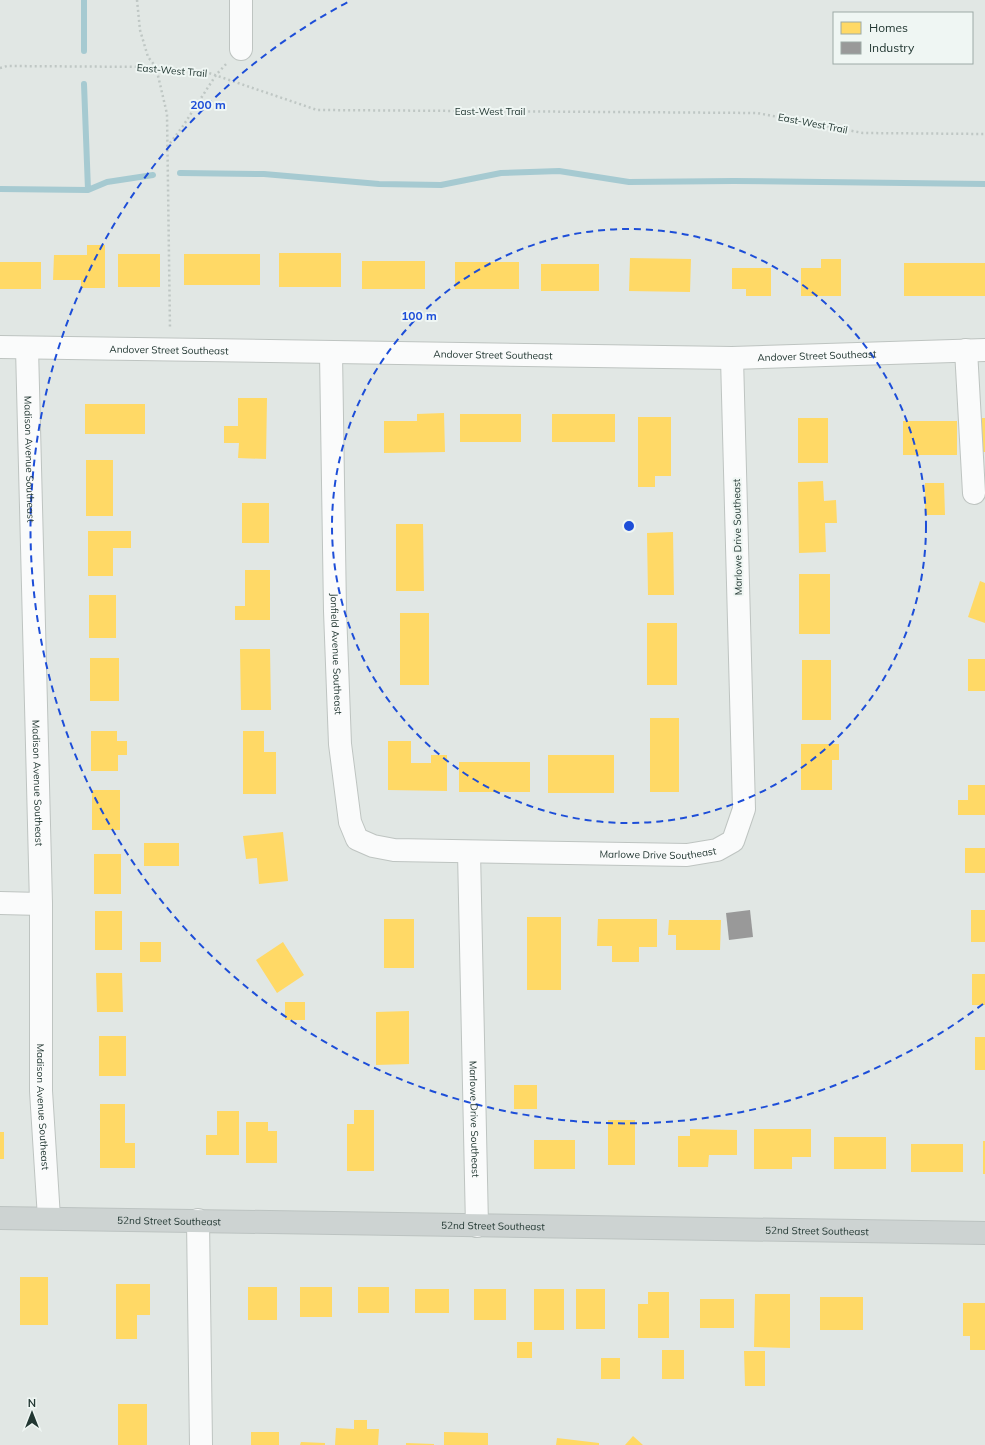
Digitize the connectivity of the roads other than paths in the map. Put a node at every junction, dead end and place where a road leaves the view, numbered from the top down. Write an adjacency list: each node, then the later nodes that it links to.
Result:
1 (241, 0): 2 (street)
2 (241, 49)
3 (0, 348): 4 (street, Andover Street Southeast)
4 (27, 348): 6 (street, Andover Street Southeast); 11 (street, Madison Avenue Southeast)
5 (975, 350): 7 (street, Andover Street Southeast); 8 (street)
6 (331, 353): 7 (street, Andover Street Southeast); 9 (street, Jonfield Avenue Southeast)
7 (732, 358): 9 (street, Marlowe Drive Southeast)
8 (974, 493)
9 (469, 852): 15 (street, Marlowe Drive Southeast)
10 (0, 903): 11 (street)
11 (40, 904): 13 (street, Madison Avenue Southeast)
12 (0, 1218): 13 (main road, 52nd Street Southeast)
13 (49, 1218): 14 (main road, 52nd Street Southeast)
14 (198, 1220): 15 (main road, 52nd Street Southeast); 17 (street)
15 (477, 1226): 16 (main road, 52nd Street Southeast)
16 (985, 1233)
17 (202, 1445)

